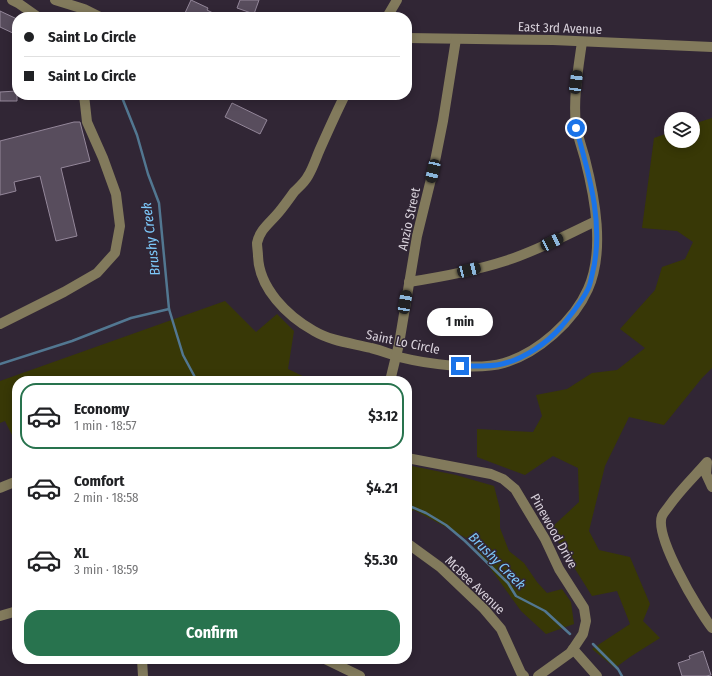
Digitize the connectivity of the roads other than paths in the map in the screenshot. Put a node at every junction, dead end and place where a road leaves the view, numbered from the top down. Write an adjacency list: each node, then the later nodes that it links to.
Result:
1 (12, 0): 6 (street)
2 (55, 0): 5 (street)
3 (74, 0): 5 (street)
4 (397, 0): 8 (street)
5 (84, 9): 7 (street)
6 (31, 12)
7 (90, 12)
8 (390, 12)
9 (412, 38): 10 (street, East 3rd Avenue)
10 (456, 39): 11 (street, East 3rd Avenue); 16 (street, Anzio Street)
11 (582, 42): 12 (street, East 3rd Avenue); 15 (street, Saint Lo Circle)
12 (712, 47)
13 (85, 100): 17 (street)
14 (342, 100): 18 (street, Saint Lo Circle)
15 (596, 221): 16 (street); 18 (street, Saint Lo Circle)
16 (409, 282): 18 (street, Anzio Street)
17 (0, 324)
18 (396, 356): 19 (street, Anzio Street)
19 (391, 376)
20 (412, 459): 29 (street, Pinewood Drive)
21 (710, 459): 23 (street); 28 (street)
22 (12, 483): 24 (street)
23 (712, 486)
24 (0, 488)
25 (412, 547): 32 (street, McBee Avenue)
26 (12, 612): 27 (street)
27 (0, 616)
28 (712, 628)
29 (573, 649): 35 (street, Pinewood Drive); 36 (street)
30 (142, 664): 33 (street)
31 (335, 664): 34 (street)
32 (520, 675)
33 (143, 676)
34 (360, 676)
35 (538, 676)
36 (597, 676)

